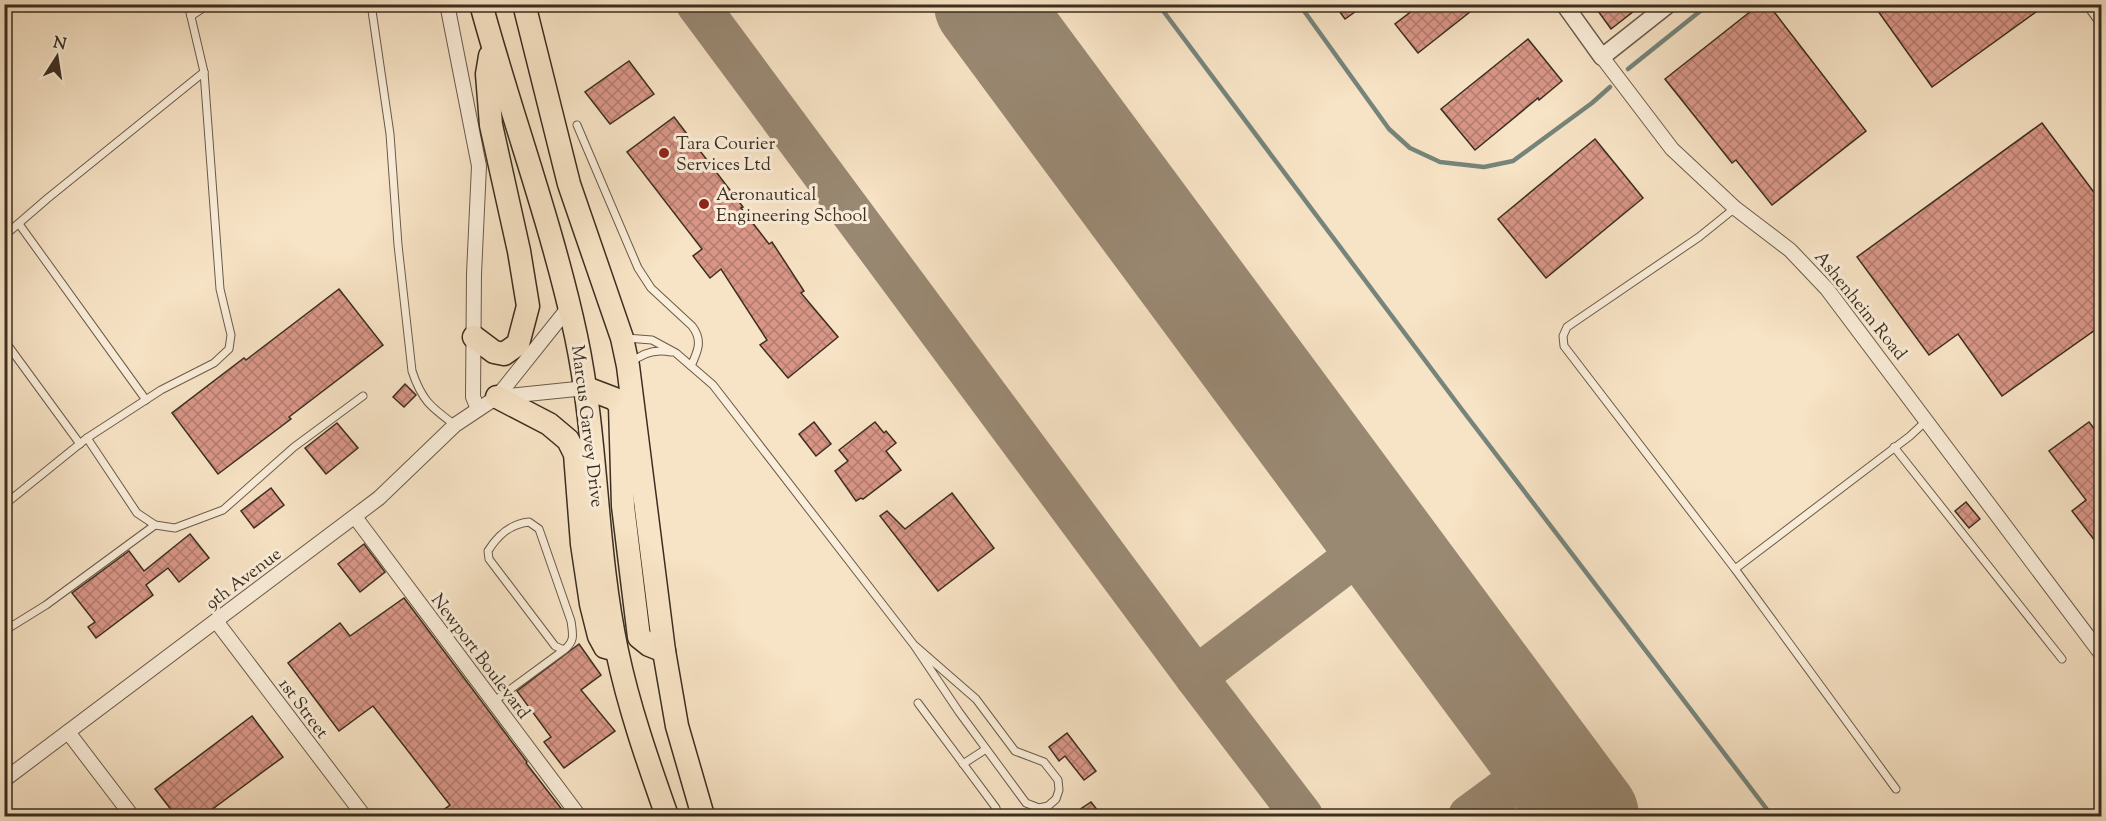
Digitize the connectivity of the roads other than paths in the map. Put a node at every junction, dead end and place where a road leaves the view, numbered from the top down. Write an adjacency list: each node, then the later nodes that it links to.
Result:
1 (188, 4): 10 (lane)
2 (209, 4): 10 (lane)
3 (371, 4): 31 (lane)
4 (447, 4): 20 (street)
5 (481, 4): 12 (highway, Marcus Garvey Drive)
6 (524, 4): 21 (highway)
7 (1564, 4): 13 (street, Ashenheim Road)
8 (1669, 4): 13 (street)
9 (2086, 4): 11 (lane)
10 (191, 16): 14 (lane)
11 (2102, 26)
12 (492, 45): 19 (highway, Marcus Garvey Drive); 20 (highway)
13 (1602, 57): 16 (street, Ashenheim Road)
14 (204, 72): 17 (lane); 28 (lane)
15 (577, 125): 25 (lane)
16 (1735, 208): 30 (street, Ashenheim Road); 38 (lane)
17 (19, 224): 18 (lane); 28 (lane)
18 (4, 236)
19 (569, 307): 26 (highway, Marcus Garvey Drive); 29 (street, 9th Avenue)
20 (474, 337): 29 (street)
21 (622, 338): 23 (lane); 24 (highway)
22 (4, 340): 33 (lane)
23 (676, 353): 24 (lane); 25 (lane)
24 (628, 366): 44 (highway)
25 (691, 366): 41 (lane)
26 (586, 388): 29 (street, 9th Avenue); 43 (highway, Marcus Garvey Drive); 44 (highway)
27 (363, 396): 37 (lane)
28 (146, 400): 32 (lane)
29 (488, 403): 31 (street, 9th Avenue); 43 (highway)
30 (1926, 421): 34 (lane); 45 (street, Ashenheim Road)
31 (455, 425): 36 (street, 9th Avenue)
32 (87, 438): 33 (lane); 37 (lane)
33 (80, 444): 35 (lane)
34 (1894, 447): 38 (lane); 46 (lane)
35 (4, 505)
36 (355, 517): 39 (street, 9th Avenue); 47 (street, Newport Boulevard)
37 (155, 525): 40 (lane)
38 (1735, 569): 53 (lane)
39 (216, 621): 49 (street, 9th Avenue); 55 (street, 1st Street)
40 (4, 631)
41 (914, 645): 50 (lane); 50 (lane)
42 (564, 650): 42 (lane); 47 (lane)
43 (616, 650): 57 (highway, Marcus Garvey Drive)
44 (664, 651): 58 (highway)
45 (2102, 655)
46 (2062, 659)
47 (493, 702): 56 (street, Newport Boulevard)
48 (918, 703): 51 (lane)
49 (68, 732): 52 (street, 9th Avenue); 54 (street)
50 (986, 749): 51 (lane)
51 (963, 765): 59 (lane)
52 (4, 780)
53 (1896, 789)
54 (132, 816)
55 (364, 816)
56 (579, 816)
57 (667, 816)
58 (703, 816)
59 (998, 816)

